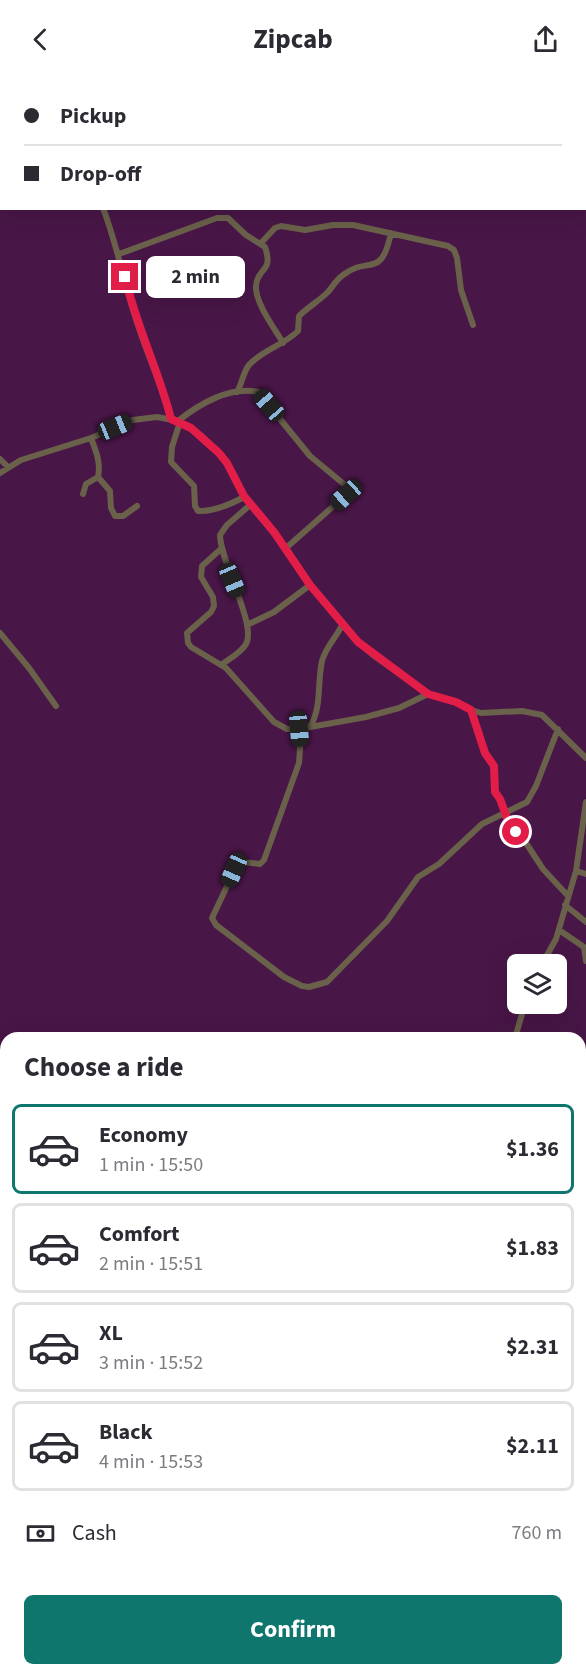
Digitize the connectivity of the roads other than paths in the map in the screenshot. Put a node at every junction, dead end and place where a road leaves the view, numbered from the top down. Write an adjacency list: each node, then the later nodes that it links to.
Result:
1 (104, 210): 4 (street)
2 (391, 233): 3 (street); 5 (street); 6 (street)
3 (261, 243): 4 (street); 6 (street)
4 (119, 254): 8 (street)
5 (473, 326)
6 (283, 343): 7 (street)
7 (237, 392): 8 (street); 19 (street)
8 (176, 421): 9 (street); 15 (street); 15 (street)
9 (91, 438): 11 (street); 13 (street)
10 (0, 459): 11 (street)
11 (8, 467): 12 (street)
12 (0, 473)
13 (98, 477): 14 (street); 17 (street)
14 (83, 494)
15 (244, 496): 16 (street)
16 (250, 505): 18 (street); 19 (street)
17 (137, 506)
18 (222, 548): 22 (street); 24 (street)
19 (286, 549): 20 (street)
20 (310, 585): 21 (street); 22 (street)
21 (343, 623): 25 (street); 28 (street)
22 (247, 625): 24 (street)
23 (0, 633): 26 (street)
24 (221, 665): 29 (street)
25 (428, 694): 27 (street); 28 (street)
26 (56, 706)
27 (471, 710): 30 (street); 33 (street)
28 (310, 727): 29 (street)
29 (299, 729): 33 (street)
30 (558, 729): 31 (street); 33 (street)
31 (586, 758)
32 (586, 802): 34 (street)
33 (505, 812): 37 (street)
34 (584, 818): 35 (street)
35 (576, 871): 36 (street); 37 (street)
36 (586, 874)
37 (568, 896): 38 (street)
38 (565, 905): 39 (street); 40 (street)
39 (586, 922)
40 (559, 930): 41 (street); 42 (street)
41 (548, 954)
42 (586, 961)
43 (522, 1014): 44 (street)
44 (517, 1032)

